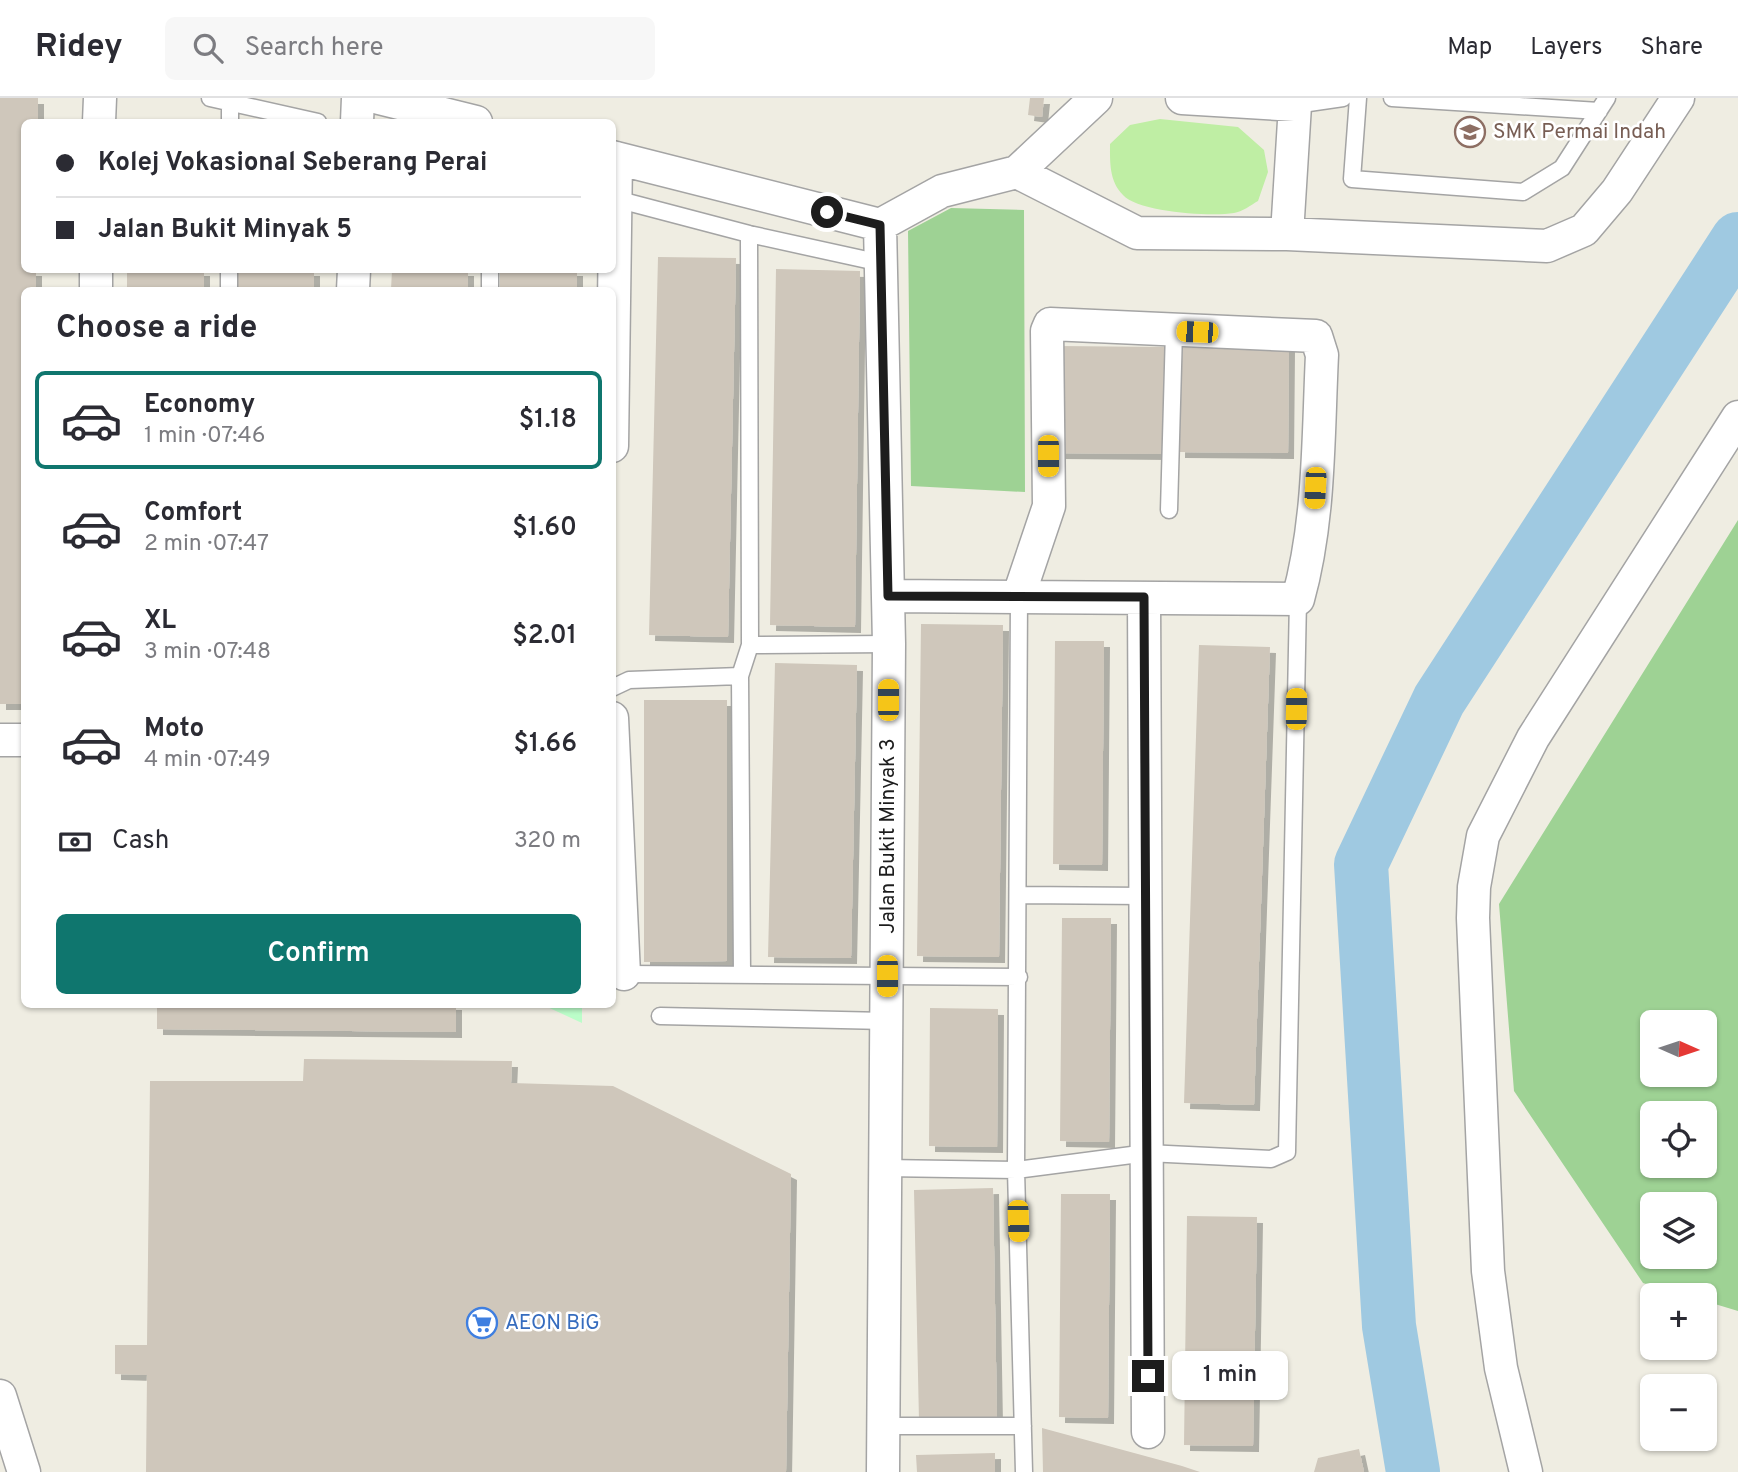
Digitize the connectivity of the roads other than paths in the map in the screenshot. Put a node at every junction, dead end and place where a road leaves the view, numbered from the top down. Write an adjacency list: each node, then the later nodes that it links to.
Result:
1 (100, 98): 14 (street)
2 (210, 98): 11 (lane)
3 (358, 98): 17 (street)
4 (379, 98): 18 (street)
5 (1096, 98): 20 (street)
6 (1182, 98): 13 (street)
7 (1343, 98): 13 (lane)
8 (1358, 98): 12 (lane)
9 (1392, 98): 12 (lane)
10 (1678, 98): 24 (street)
11 (230, 103): 15 (lane); 16 (lane)
12 (1603, 104)
13 (1295, 105): 24 (street)
14 (99, 119)
15 (230, 119)
16 (304, 119)
17 (357, 119)
18 (464, 119)
19 (616, 158): 22 (street)
20 (1017, 172): 22 (street); 24 (street)
21 (616, 199): 23 (lane)
22 (880, 225): 25 (street, Jalan Bukit Minyak 3)
23 (749, 234): 25 (lane); 34 (lane)
24 (1287, 234)
25 (881, 263): 30 (street, Jalan Bukit Minyak 3)
26 (1174, 331): 28 (lane); 29 (street); 32 (street)
27 (1738, 417): 58 (street)
28 (1169, 510)
29 (1018, 595): 30 (street); 31 (street); 40 (lane)
30 (888, 596): 33 (street, Jalan Bukit Minyak 3)
31 (1144, 597): 32 (street); 41 (street)
32 (1298, 598): 48 (lane)
33 (889, 644): 34 (lane); 44 (street, Jalan Bukit Minyak 3)
34 (750, 645): 35 (lane)
35 (740, 676): 36 (lane); 43 (lane)
36 (616, 686)
37 (0, 740): 38 (street)
38 (21, 740)
39 (616, 803): 42 (street)
40 (1019, 895): 41 (lane); 45 (lane)
41 (1146, 897): 48 (street)
42 (624, 974): 43 (lane)
43 (742, 974): 44 (lane)
44 (887, 976): 45 (lane); 47 (street, Jalan Bukit Minyak 3)
45 (1019, 977): 50 (lane)
46 (660, 1016): 47 (lane)
47 (886, 1021): 49 (street, Jalan Bukit Minyak 3)
48 (1147, 1153): 50 (lane); 54 (street)
49 (884, 1168): 50 (lane); 52 (street, Jalan Bukit Minyak 3)
50 (1016, 1170): 53 (lane)
51 (0, 1396): 55 (street)
52 (884, 1426): 53 (lane); 56 (street, Jalan Bukit Minyak 3)
53 (1023, 1426): 57 (lane)
54 (1148, 1432)
55 (24, 1472)
56 (883, 1472)
57 (1024, 1472)
58 (1526, 1472)

